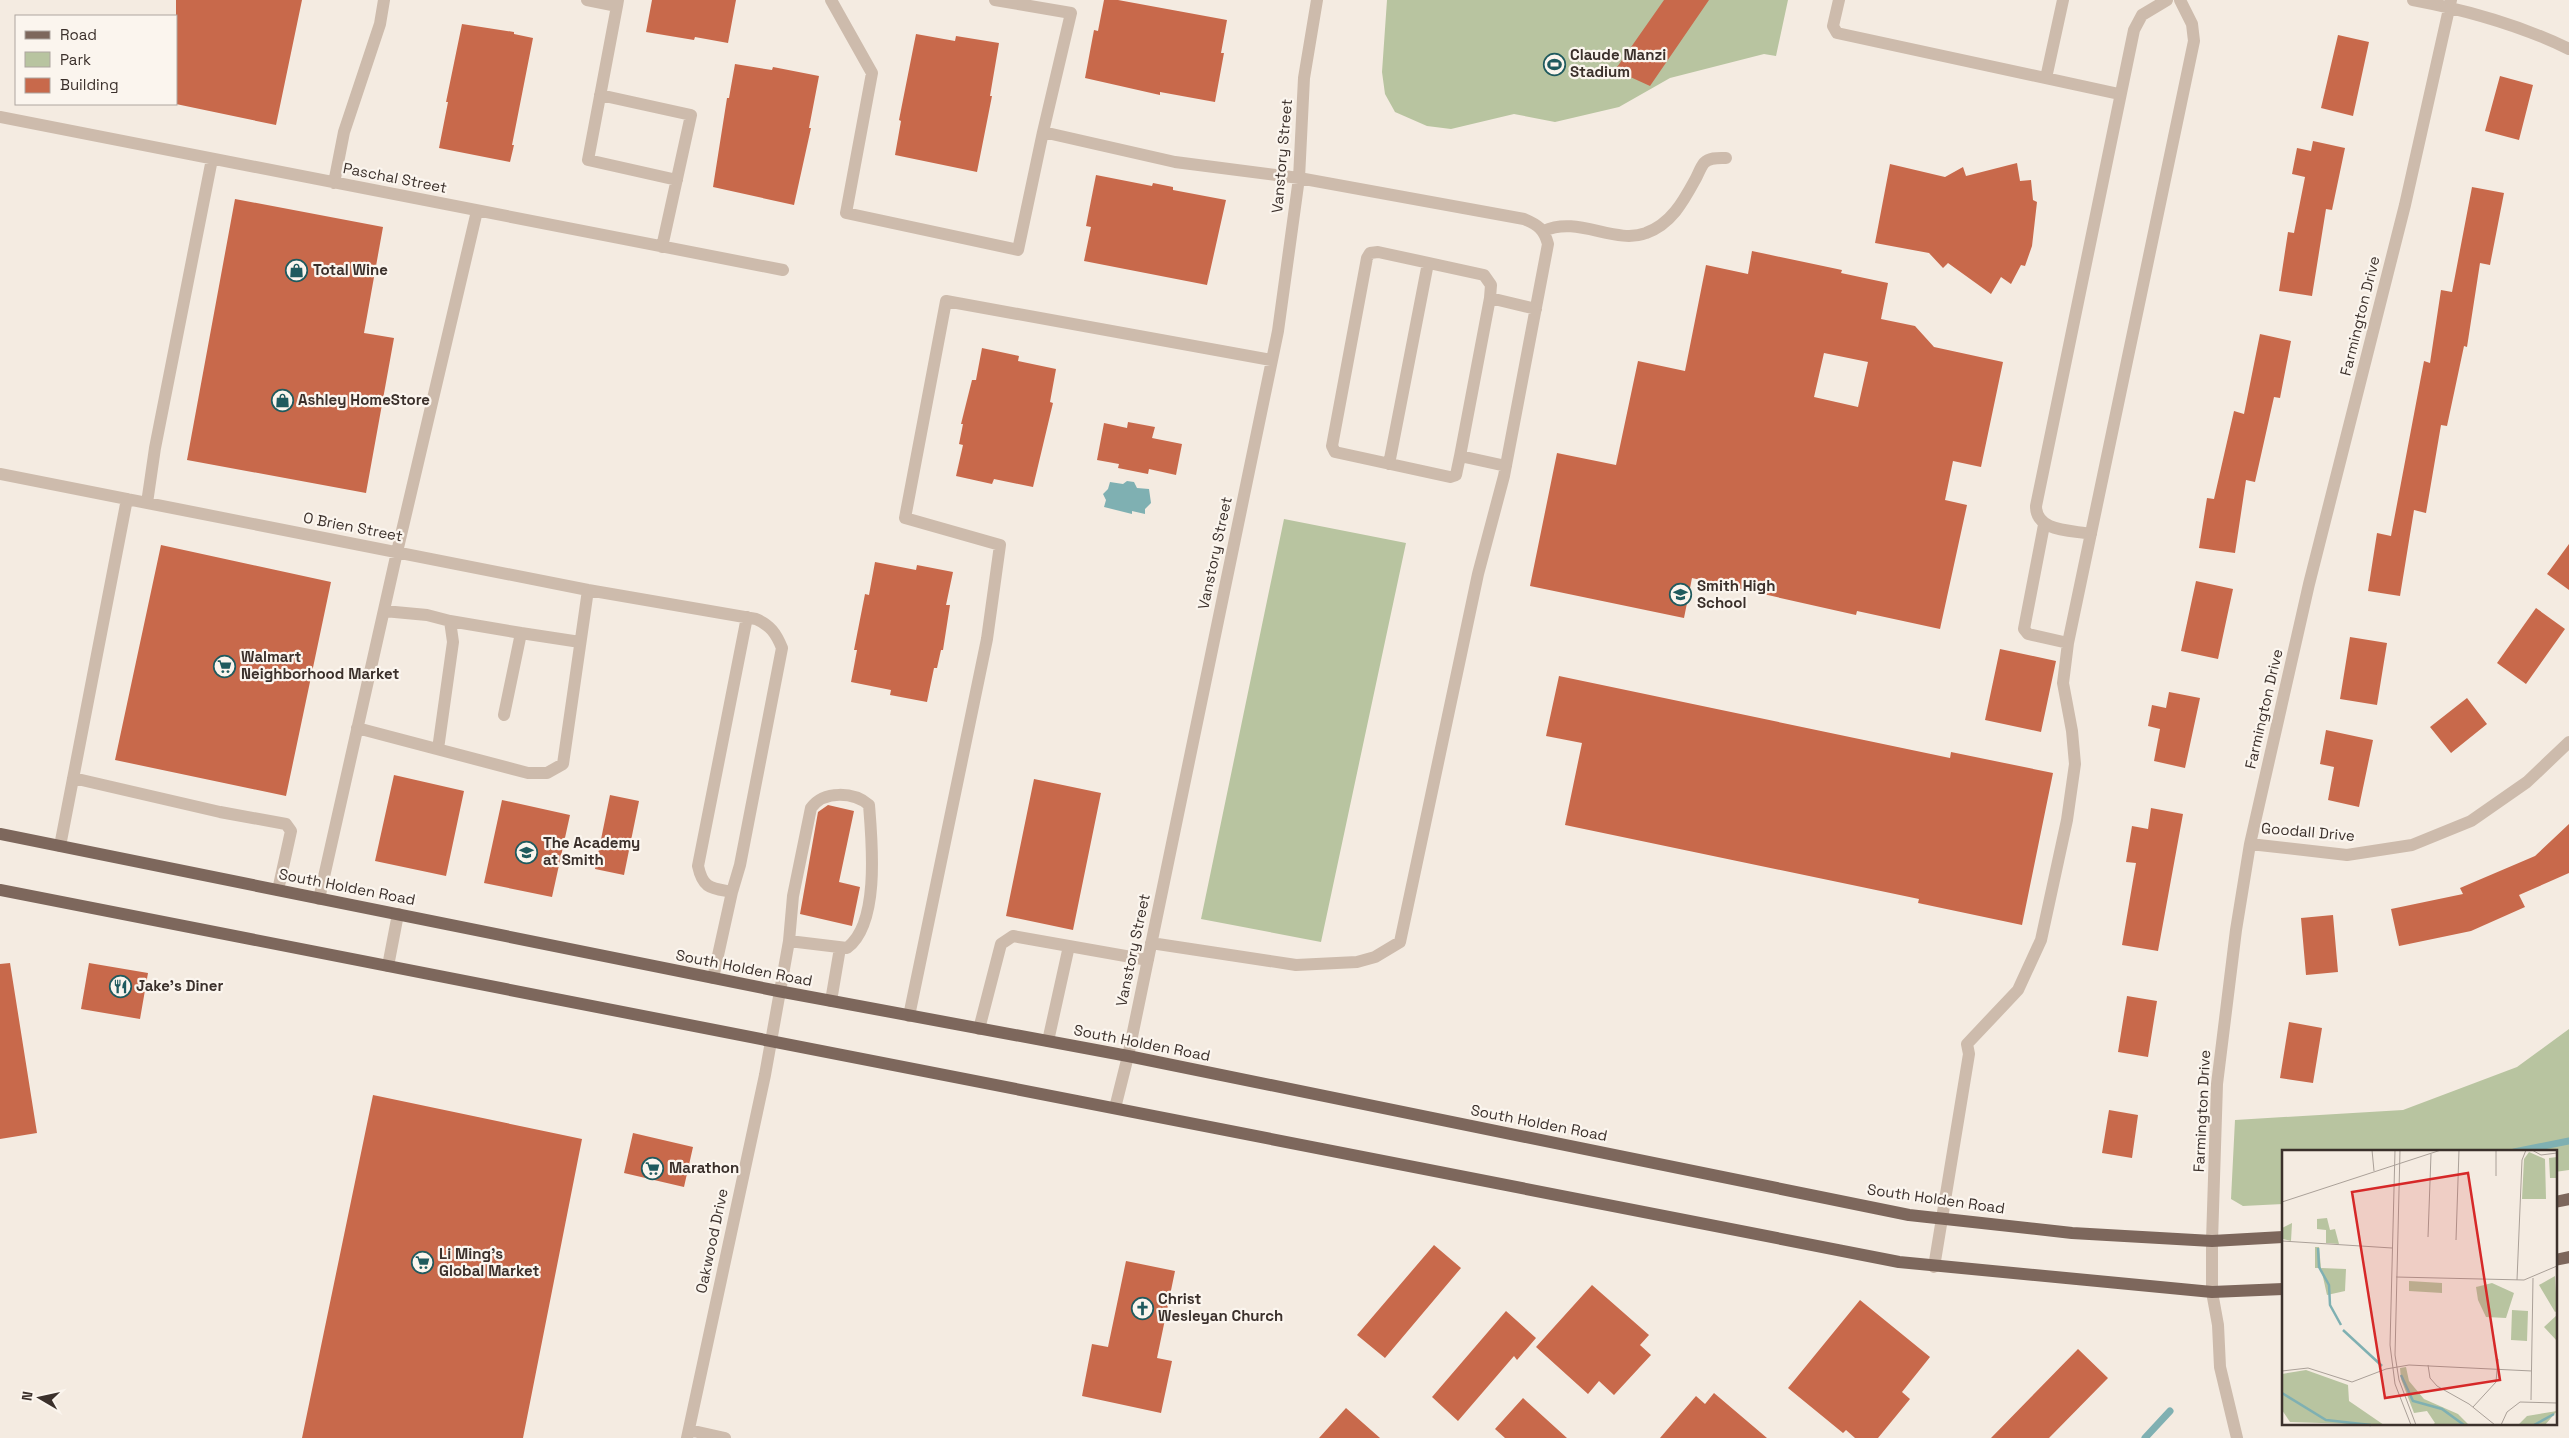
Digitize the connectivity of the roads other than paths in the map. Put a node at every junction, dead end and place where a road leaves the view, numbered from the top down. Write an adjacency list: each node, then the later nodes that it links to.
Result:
1 (384, 0): 23 (street)
2 (587, 0): 11 (street)
3 (831, 0): 18 (street)
4 (995, 0): 18 (street)
5 (1317, 0): 21 (street, Vanstory Street)
6 (1839, 0): 14 (street)
7 (2063, 0): 14 (street)
8 (2167, 0): 15 (street)
9 (2180, 0): 39 (street)
10 (2413, 0): 12 (street)
11 (617, 3): 16 (street)
12 (2451, 4): 13 (street); 54 (street, Farmington Drive)
13 (2569, 49)
14 (2046, 78): 15 (street)
15 (2119, 94): 38 (street)
16 (600, 95): 22 (street); 22 (street)
17 (0, 117): 20 (street, Paschal Street)
18 (1043, 132): 21 (street)
19 (1726, 158): 25 (street)
20 (212, 159): 23 (street, Paschal Street); 37 (street)
21 (1299, 178): 25 (street); 31 (street, Vanstory Street)
22 (677, 180): 26 (street)
23 (334, 183): 24 (street, Paschal Street)
24 (477, 211): 26 (street, Paschal Street); 40 (street)
25 (1544, 231): 30 (street)
26 (662, 247): 28 (street, Paschal Street)
27 (1428, 263): 29 (street); 33 (street); 33 (street)
28 (783, 270)
29 (1490, 298): 30 (street); 32 (street)
30 (1536, 309): 34 (street)
31 (1271, 360): 62 (street, Vanstory Street); 70 (street)
32 (1460, 456): 33 (street); 34 (street)
33 (1389, 464)
34 (1505, 471): 62 (street)
35 (0, 474): 36 (street, O Brien Street)
36 (127, 499): 37 (street, O Brien Street); 52 (street)
37 (147, 503): 40 (street, O Brien Street)
38 (2044, 525): 39 (street); 47 (street)
39 (2091, 534): 47 (street)
40 (396, 552): 41 (street, O Brien Street); 42 (street)
41 (588, 590): 43 (street, O Brien Street); 46 (street)
42 (384, 611): 44 (street); 49 (street)
43 (747, 617): 58 (street, O Brien Street); 58 (street)
44 (450, 621): 45 (street); 51 (street)
45 (521, 633): 46 (street); 48 (street)
46 (580, 642): 51 (street)
47 (2068, 643): 78 (street)
48 (504, 715)
49 (357, 728): 51 (street); 59 (street)
50 (2569, 742): 54 (street, Goodall Drive)
51 (438, 749)
52 (73, 778): 55 (street); 57 (street)
53 (0, 834): 55 (main road, South Holden Road)
54 (2250, 844): 80 (street, Farmington Drive)
55 (60, 846): 57 (main road, South Holden Road)
56 (0, 890): 66 (main road)
57 (278, 890): 59 (main road, South Holden Road)
58 (732, 892): 67 (street, O Brien Street)
59 (319, 899): 60 (main road, South Holden Road)
60 (398, 914): 66 (street); 67 (main road, South Holden Road)
61 (789, 941): 64 (street); 64 (street, Oakwood Drive); 68 (street, Oakwood Drive)
62 (1152, 942): 65 (street, Vanstory Street)
63 (1069, 946): 65 (street); 71 (street); 73 (street)
64 (840, 948): 69 (street)
65 (1148, 960): 74 (street, Vanstory Street)
66 (388, 966): 72 (main road)
67 (713, 978): 68 (main road, South Holden Road)
68 (778, 991): 69 (main road, South Holden Road); 72 (street, Oakwood Drive)
69 (831, 1001): 70 (main road, South Holden Road)
70 (909, 1016): 71 (main road, South Holden Road)
71 (980, 1029): 73 (main road, South Holden Road)
72 (771, 1042): 75 (main road); 86 (street, Oakwood Drive)
73 (1048, 1042): 74 (main road, South Holden Road)
74 (1128, 1056): 75 (street, Vanstory Street); 78 (main road, South Holden Road)
75 (1115, 1108): 83 (main road)
76 (2569, 1199): 77 (main road)
77 (2556, 1202)
78 (1941, 1218): 80 (main road, South Holden Road); 83 (street)
79 (2282, 1236): 80 (main road, South Holden Road)
80 (2212, 1241): 85 (street, Farmington Drive)
81 (2569, 1257): 82 (main road)
82 (2556, 1260)
83 (1934, 1267): 85 (main road)
84 (2282, 1289): 85 (main road)
85 (2212, 1292): 88 (street, Farmington Drive)
86 (688, 1434): 87 (street)
87 (724, 1438)
88 (2237, 1438)

